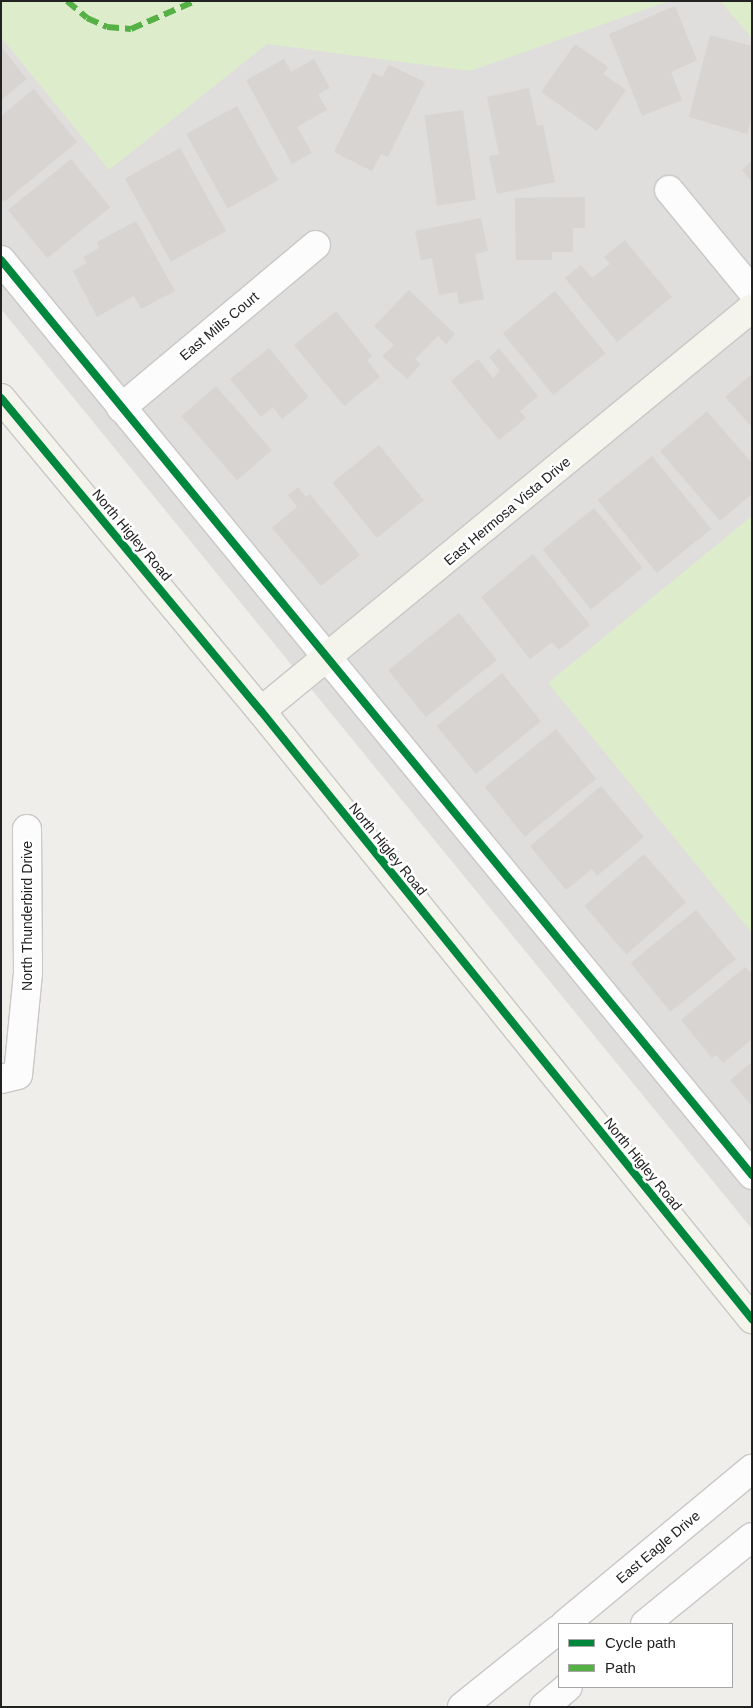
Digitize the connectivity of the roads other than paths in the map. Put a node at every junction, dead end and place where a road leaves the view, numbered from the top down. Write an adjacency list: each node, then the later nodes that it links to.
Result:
1 (669, 190): 4 (street)
2 (316, 245): 7 (street, East Mills Court)
3 (1, 260): 7 (street)
4 (752, 291)
5 (752, 308): 8 (main road, East Hermosa Vista Drive)
6 (1, 398): 9 (main road, North Higley Road)
7 (121, 408): 8 (street)
8 (329, 658): 9 (main road, East Hermosa Vista Drive); 12 (street)
9 (261, 711): 13 (main road, North Higley Road)
10 (27, 829): 11 (street, North Thunderbird Drive)
11 (1, 1079)
12 (752, 1175)
13 (752, 1319)
14 (752, 1469): 16 (street, East Eagle Drive)
15 (752, 1537): 17 (street)
16 (566, 1623)
17 (646, 1623)
18 (558, 1630): 20 (street)
19 (567, 1688): 21 (street)
20 (462, 1707)
21 (544, 1707)

